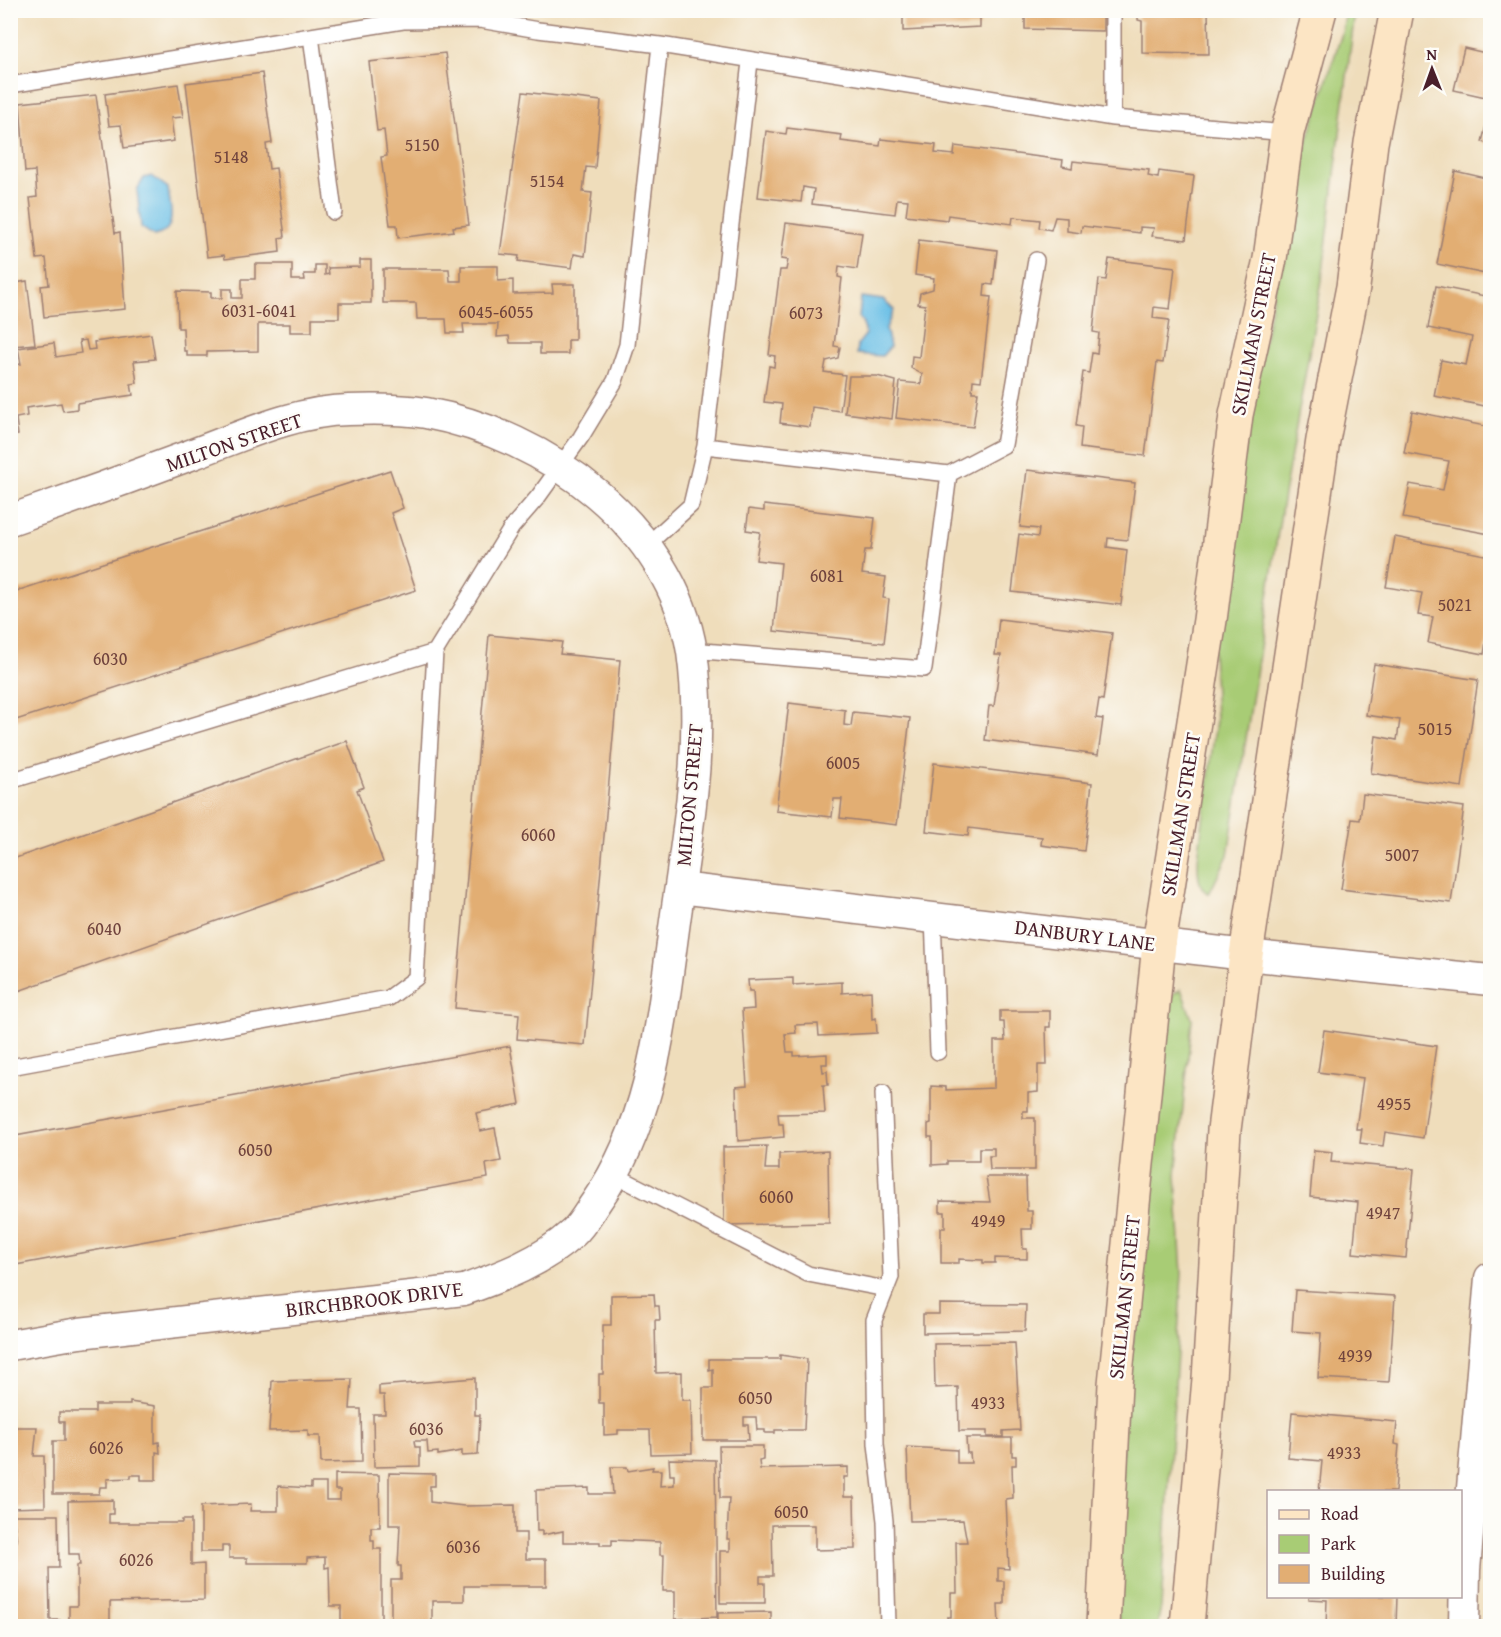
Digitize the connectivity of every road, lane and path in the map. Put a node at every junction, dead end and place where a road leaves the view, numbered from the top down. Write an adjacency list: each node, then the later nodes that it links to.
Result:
1 (1113, 10): 8 (lane)
2 (1320, 10): 9 (main road, SKILLMAN STREET)
3 (1397, 10): 23 (main road)
4 (311, 36): 5 (lane); 7 (lane); 10 (lane)
5 (660, 45): 6 (lane); 13 (lane)
6 (750, 62): 8 (lane); 12 (lane)
7 (10, 85)
8 (1113, 118): 9 (lane)
9 (1287, 133): 22 (main road, SKILLMAN STREET)
10 (334, 212)
11 (1036, 260): 14 (lane)
12 (705, 446): 14 (lane); 16 (lane)
13 (558, 466): 15 (street, MILTON STREET); 16 (street, MILTON STREET); 18 (lane)
14 (949, 474): 17 (lane)
15 (10, 520)
16 (647, 545): 17 (street, MILTON STREET)
17 (691, 650): 20 (street, MILTON STREET)
18 (435, 652): 19 (lane); 26 (lane)
19 (10, 781)
20 (680, 888): 21 (street, DANBURY LANE); 28 (street, BIRCHBROOK DRIVE)
21 (933, 917): 22 (street, DANBURY LANE); 25 (lane)
22 (1159, 944): 23 (street, DANBURY LANE); 34 (main road, SKILLMAN STREET)
23 (1246, 955): 24 (street, DANBURY LANE); 35 (main road)
24 (1491, 980)
25 (938, 1052)
26 (10, 1067)
27 (883, 1094): 30 (lane)
28 (615, 1175): 30 (lane); 31 (street, BIRCHBROOK DRIVE)
29 (1491, 1278): 32 (street)
30 (886, 1289): 33 (lane)
31 (10, 1344)
32 (1478, 1571): 36 (street)
33 (888, 1626)
34 (1103, 1626)
35 (1187, 1626)
36 (1464, 1626)

